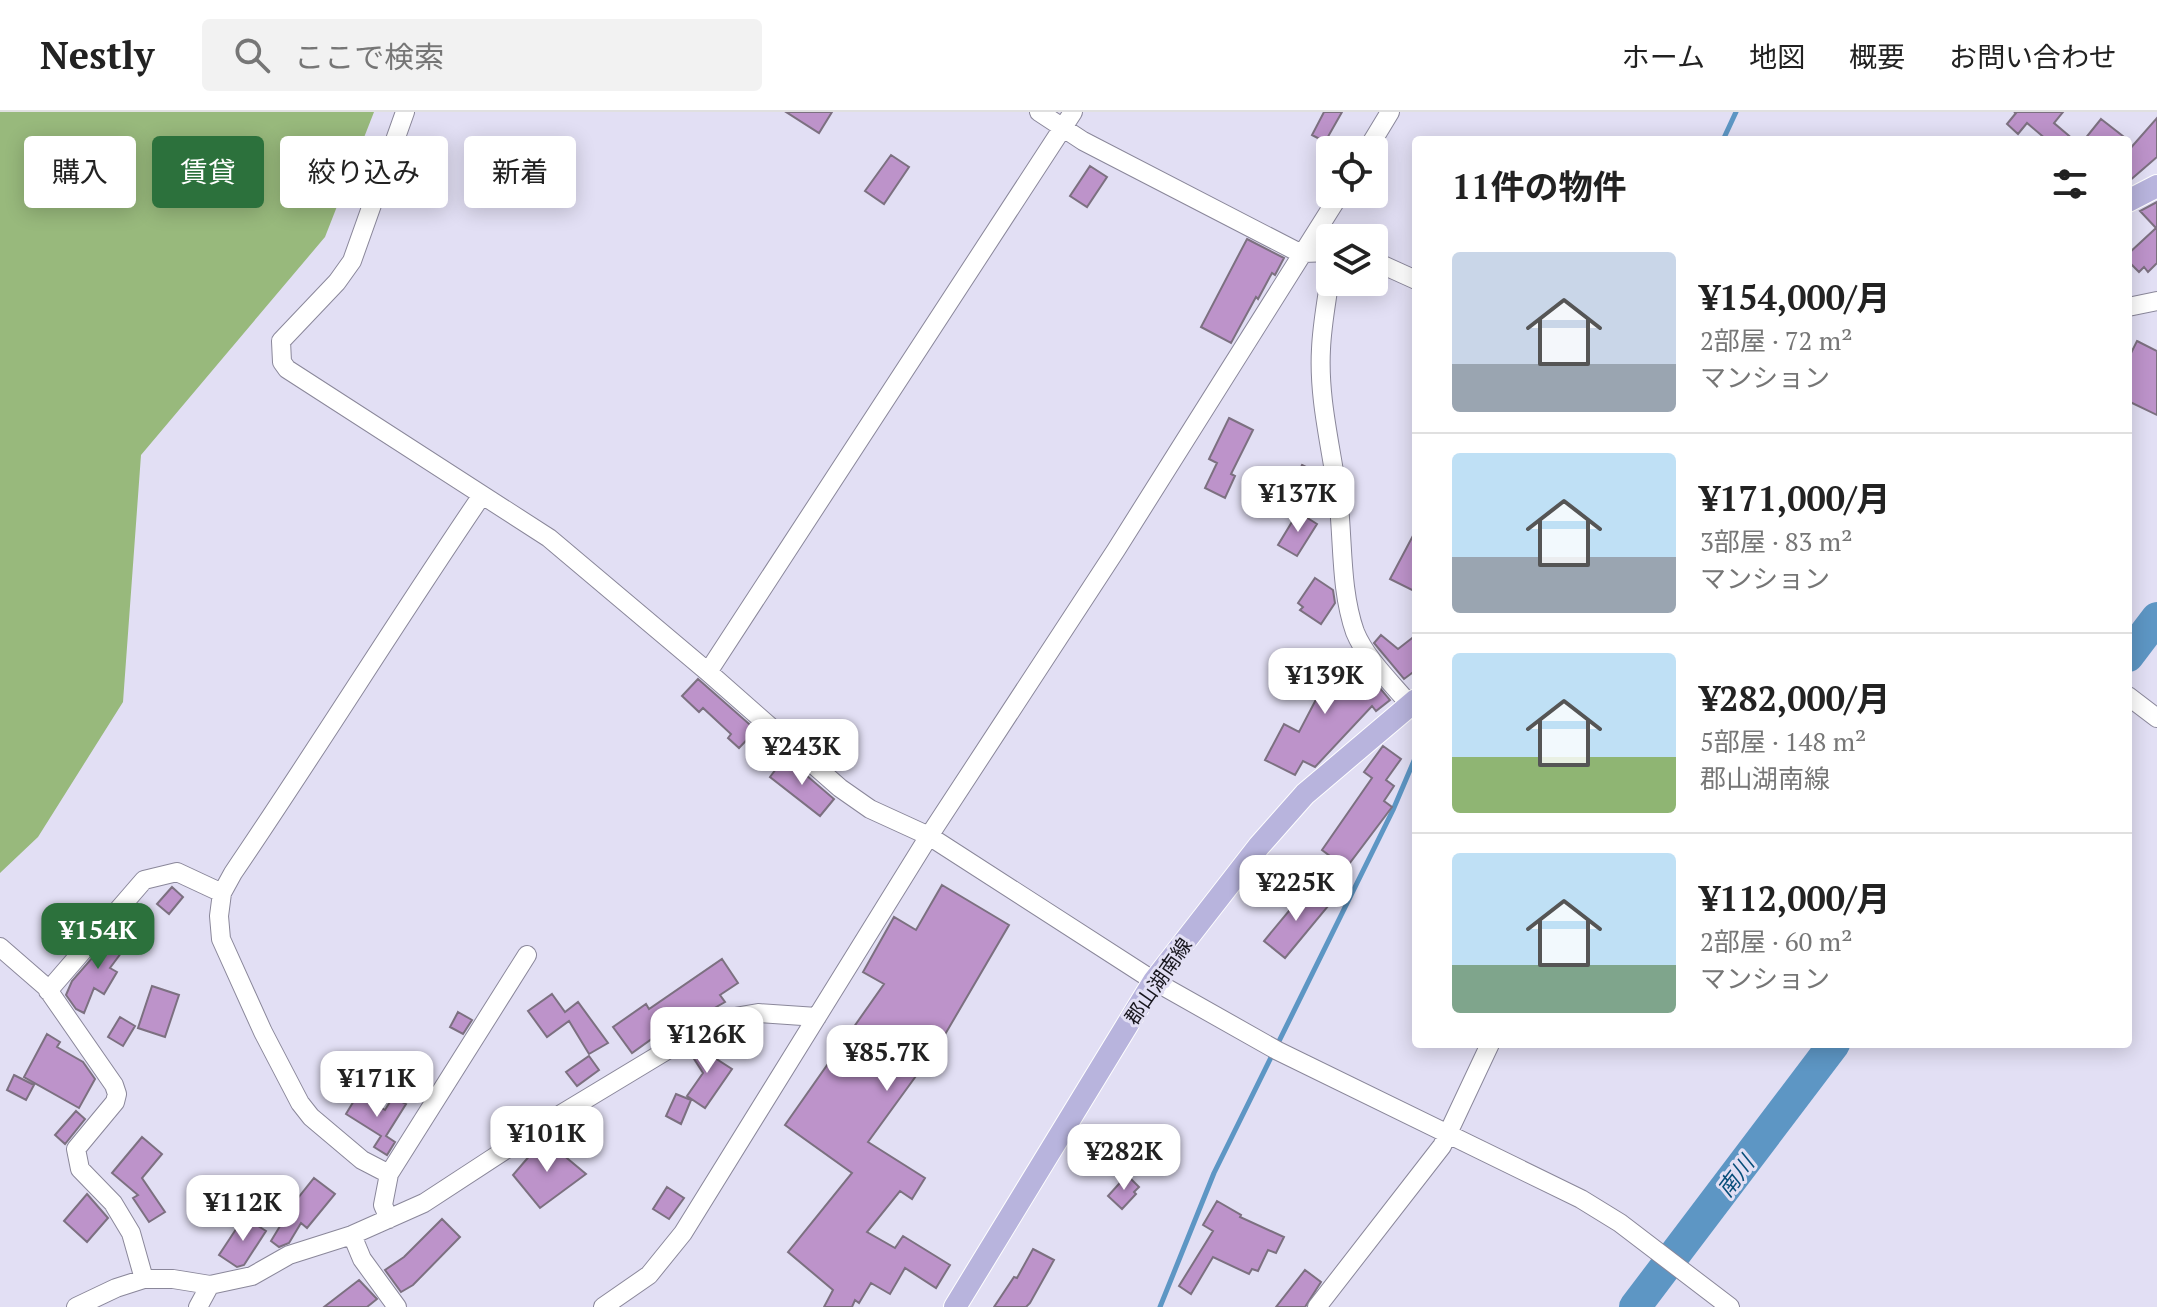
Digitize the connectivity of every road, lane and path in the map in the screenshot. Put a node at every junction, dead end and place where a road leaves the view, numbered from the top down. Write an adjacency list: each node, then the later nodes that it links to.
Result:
1 (405, 112): 16 (street)
2 (1039, 112): 4 (street)
3 (1390, 112): 5 (street)
4 (1068, 120): 9 (street); 17 (street)
5 (1375, 136)
6 (2157, 186): 7 (main road)
7 (2132, 199)
8 (1331, 208): 9 (street)
9 (1304, 253): 10 (street); 22 (street)
10 (1316, 253)
11 (1388, 267): 12 (street)
12 (1412, 278)
13 (1328, 296): 19 (street)
14 (2157, 301): 15 (street)
15 (2132, 306)
16 (482, 495): 17 (street); 23 (street)
17 (708, 672): 22 (street)
18 (2132, 699): 21 (street)
19 (1412, 701)
20 (1412, 703): 26 (main road, 郡山湖南線)
21 (2157, 718)
22 (929, 836): 26 (street); 28 (street)
23 (222, 893): 27 (street); 31 (street)
24 (0, 947): 27 (street)
25 (527, 955): 31 (street)
26 (1154, 981): 30 (street); 40 (main road, 郡山湖南線)
27 (48, 991): 34 (street)
28 (817, 1017): 32 (street); 39 (street)
29 (1488, 1048): 30 (street)
30 (1448, 1134): 41 (street); 42 (street)
31 (389, 1174): 32 (street)
32 (389, 1219): 33 (street)
33 (352, 1235): 35 (street); 38 (street)
34 (144, 1279): 35 (street); 36 (street)
35 (210, 1285): 37 (street)
36 (76, 1307)
37 (198, 1307)
38 (397, 1307)
39 (603, 1307)
40 (955, 1307)
41 (1317, 1307)
42 (1730, 1307)

